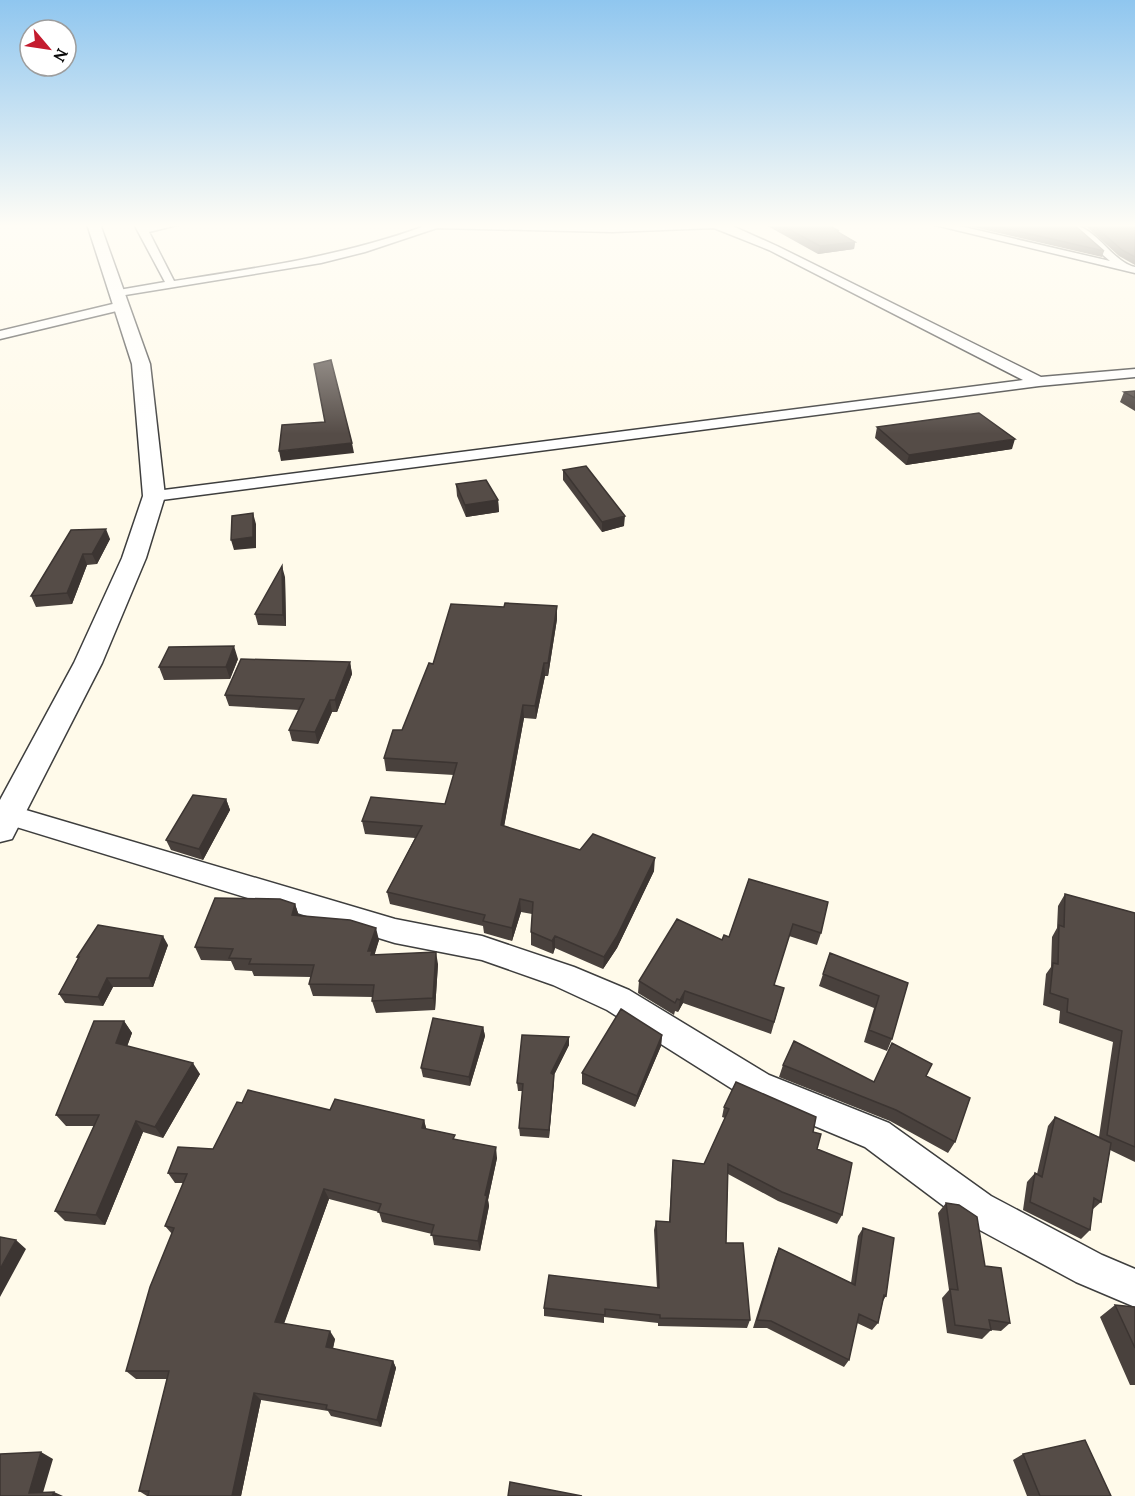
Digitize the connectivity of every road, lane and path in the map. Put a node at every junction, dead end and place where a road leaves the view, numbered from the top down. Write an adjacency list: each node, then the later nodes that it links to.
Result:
1 (117, 294): 4 (street)
2 (151, 294): 4 (street)
3 (864, 294): 7 (street)
4 (119, 300): 5 (street); 8 (street)
5 (0, 335)
6 (1135, 373): 7 (street)
7 (1040, 382): 8 (street)
8 (154, 496): 9 (street)
9 (4, 823): 10 (street)
10 (1135, 1288)

